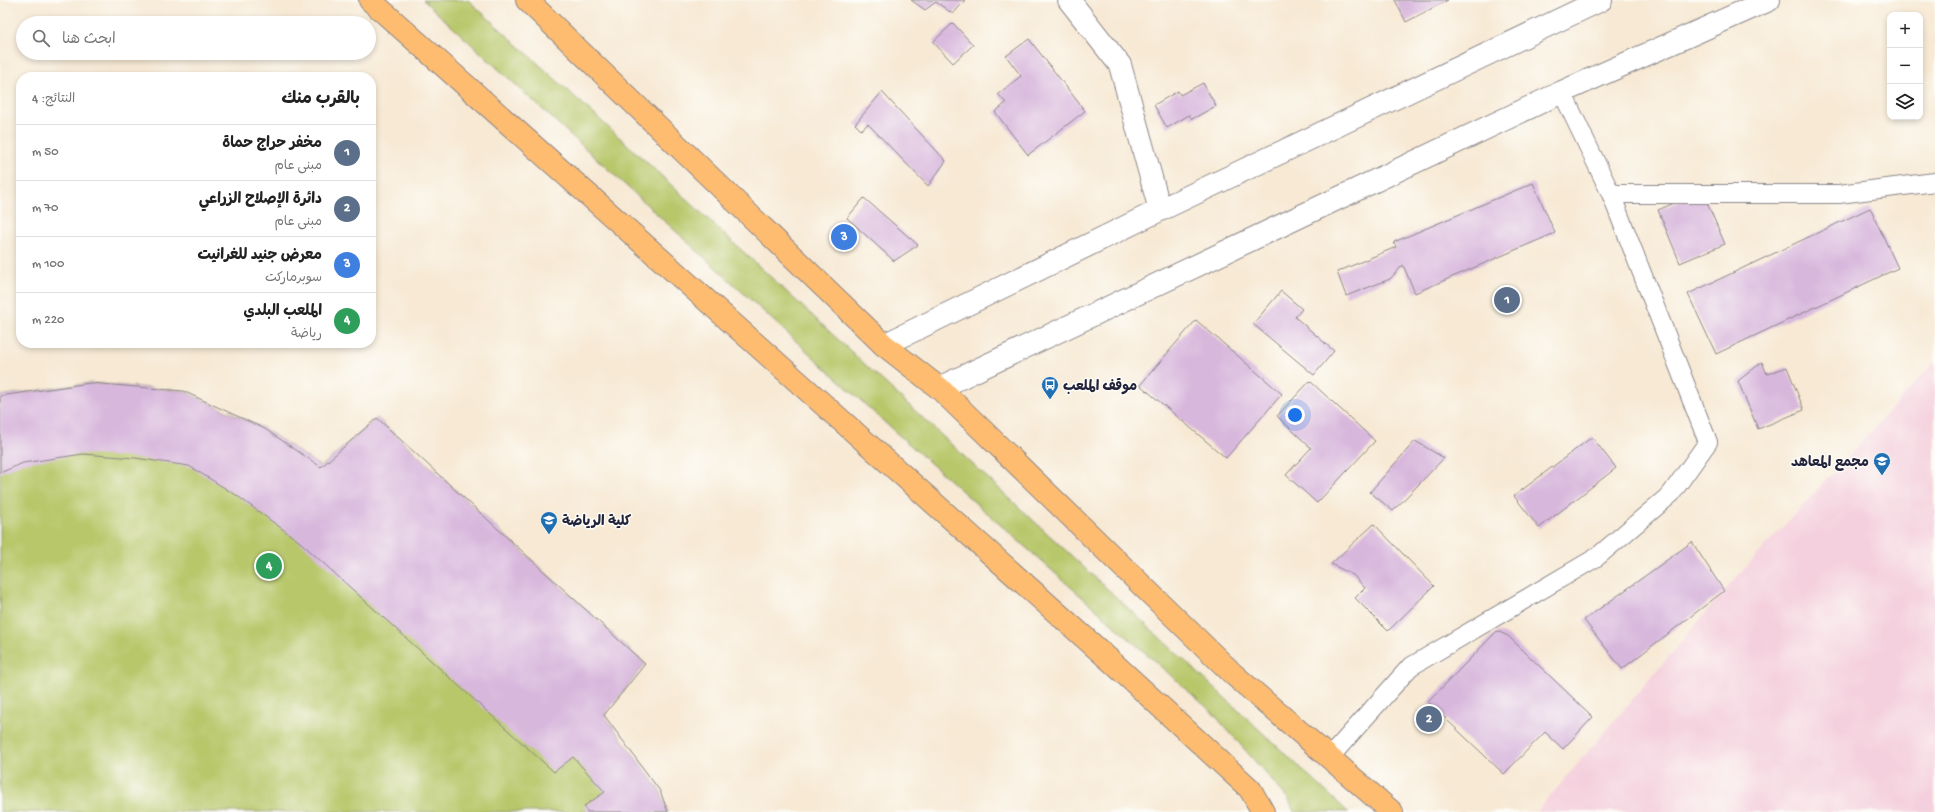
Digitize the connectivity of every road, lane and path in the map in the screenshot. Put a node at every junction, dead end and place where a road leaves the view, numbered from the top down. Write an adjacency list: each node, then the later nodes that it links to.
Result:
1 (370, 0): 14 (main road)
2 (527, 0): 11 (main road)
3 (1070, 0): 10 (street)
4 (1601, 0): 6 (street)
5 (1769, 0): 7 (street)
6 (1560, 8): 10 (street)
7 (1562, 92): 9 (lane); 12 (street)
8 (1935, 182): 9 (lane)
9 (1611, 194): 13 (lane)
10 (1160, 210): 11 (street)
11 (884, 345): 12 (main road)
12 (939, 388): 13 (main road)
13 (1330, 758): 15 (main road)
14 (1263, 812)
15 (1392, 812)

